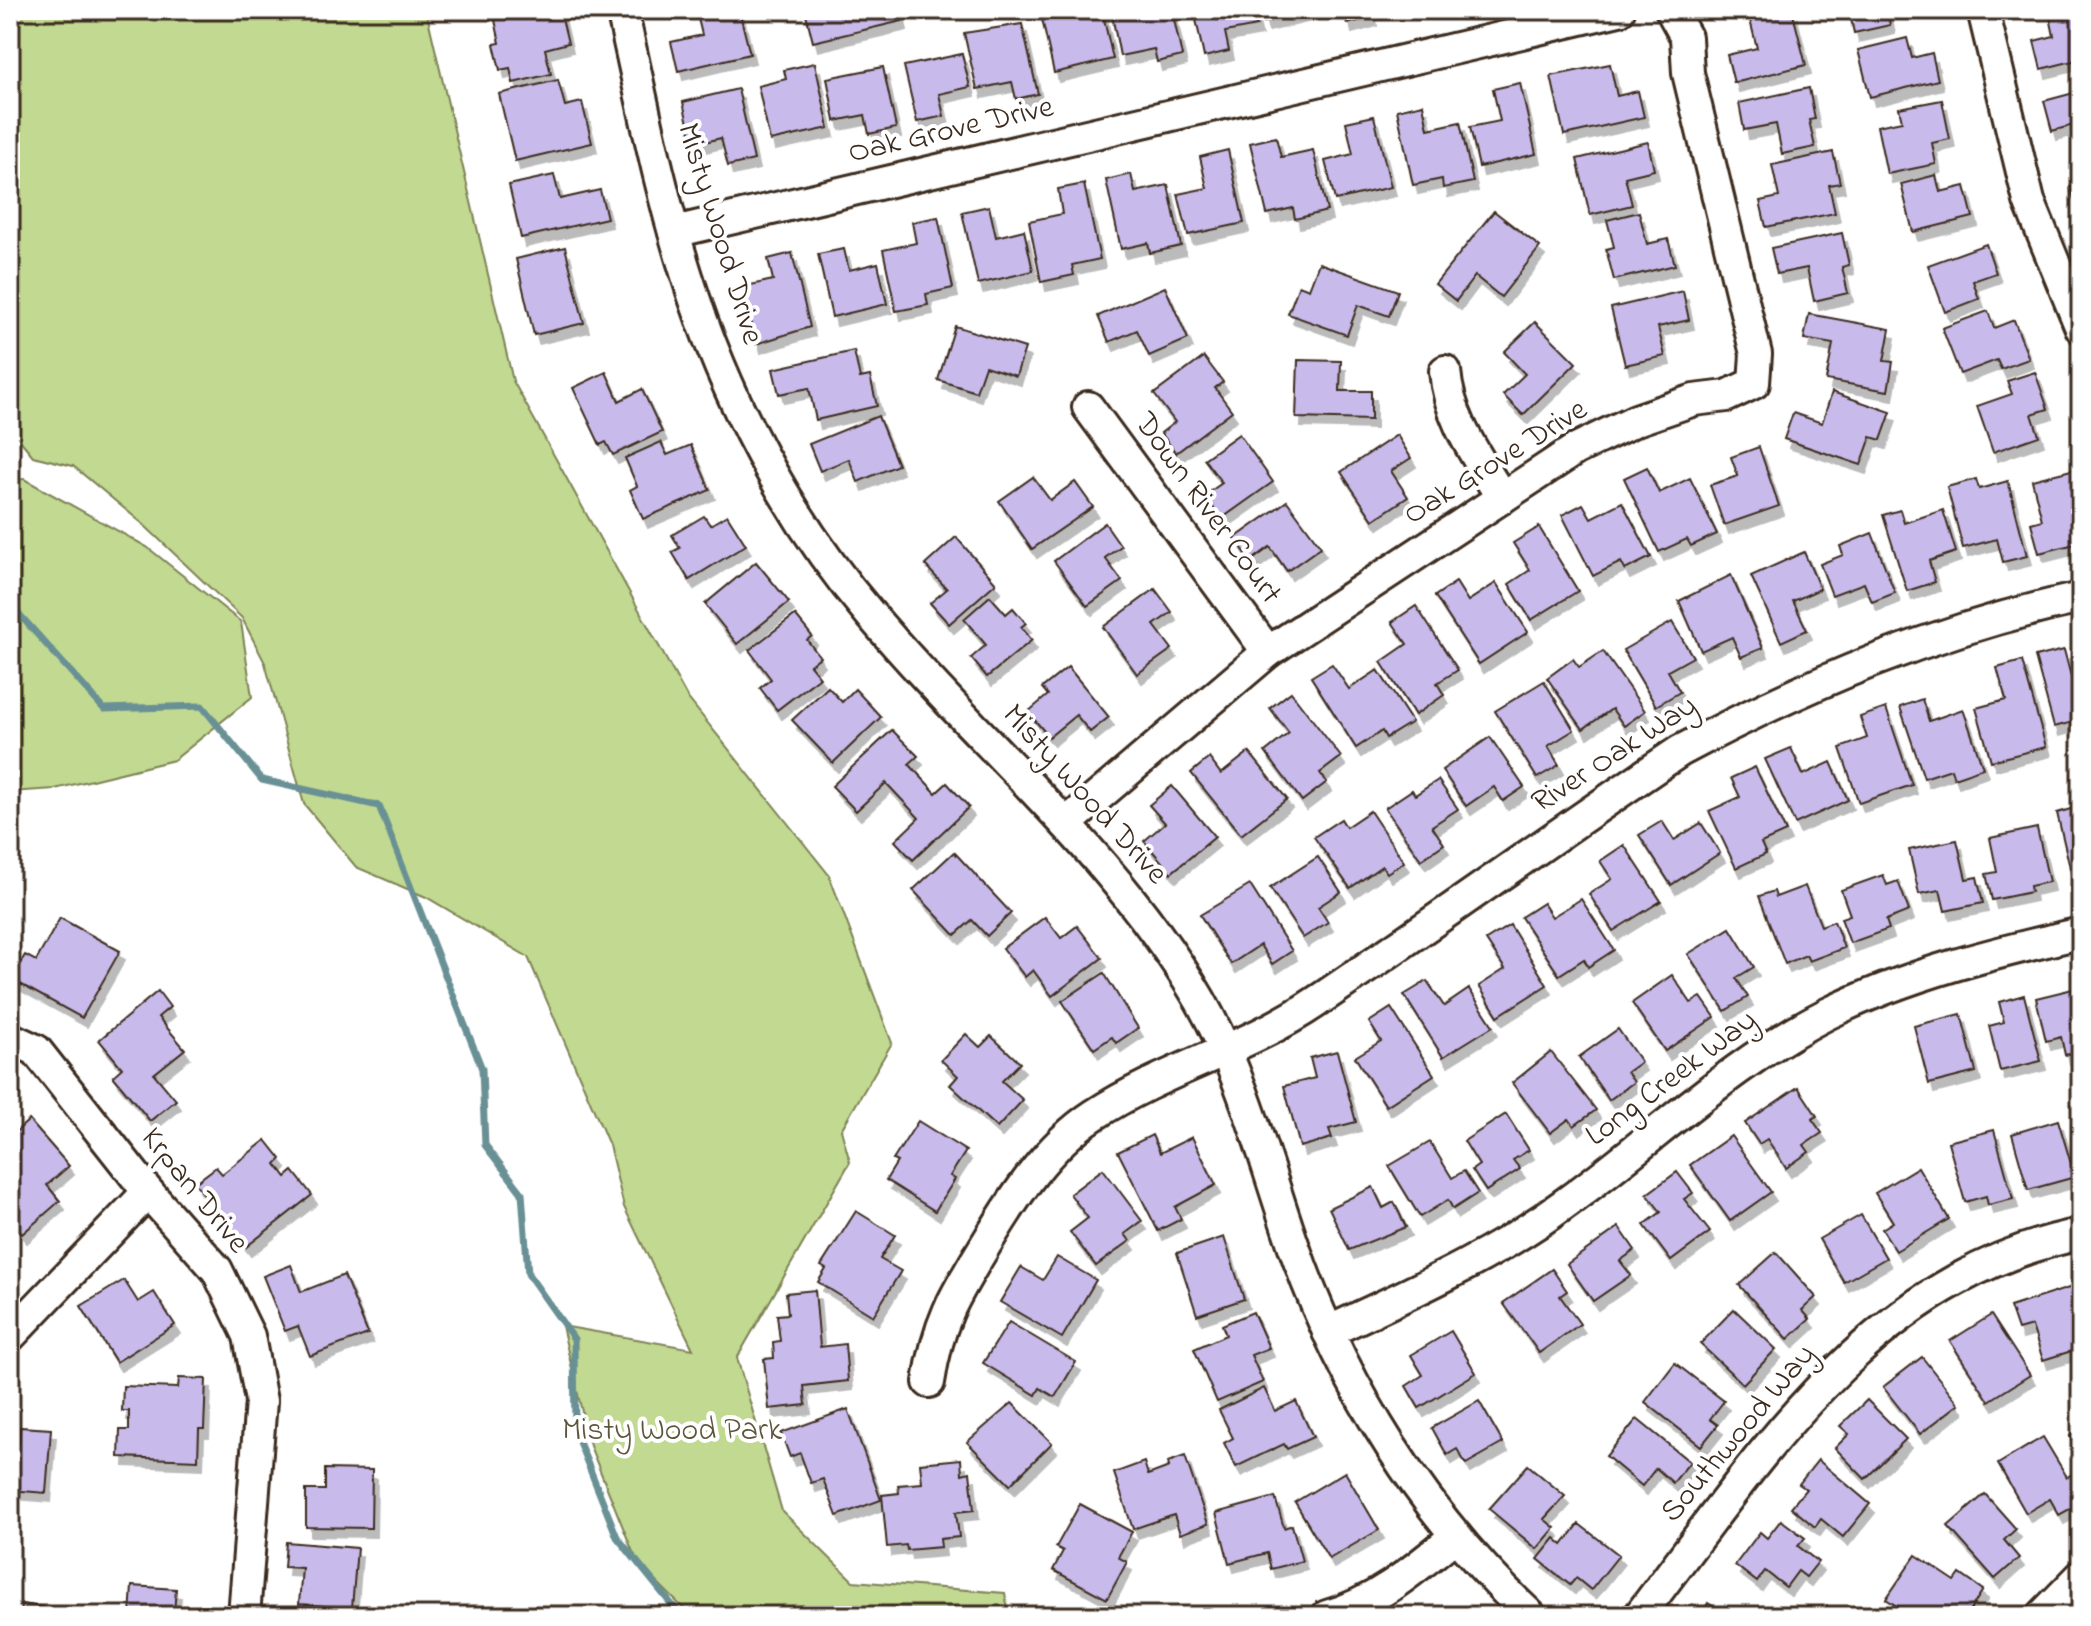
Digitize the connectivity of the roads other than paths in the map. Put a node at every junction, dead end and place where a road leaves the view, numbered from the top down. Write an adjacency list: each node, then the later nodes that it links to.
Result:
1 (622, 10): 5 (street, Misty Wood Drive)
2 (1619, 10): 5 (street, Oak Grove Drive)
3 (1671, 10): 9 (street, Oak Grove Drive)
4 (1983, 10): 6 (street)
5 (674, 232): 12 (street, Misty Wood Drive)
6 (2081, 328)
7 (1445, 371): 9 (street)
8 (1088, 407): 11 (street, Down River Court)
9 (1502, 498): 11 (street, Oak Grove Drive)
10 (2081, 598): 15 (street, River Oak Way)
11 (1268, 652): 12 (street, Oak Grove Drive)
12 (1068, 822): 15 (street, Misty Wood Drive)
13 (2081, 933): 18 (street, Long Creek Way)
14 (10, 1038): 16 (street, Krpan Drive)
15 (1225, 1050): 18 (street, Misty Wood Drive); 20 (street, River Oak Way)
16 (148, 1192): 19 (street); 23 (street, Krpan Drive)
17 (2081, 1234): 26 (street, Southwood Way)
18 (1328, 1332): 21 (street, Misty Wood Drive)
19 (10, 1336)
20 (929, 1382)
21 (1454, 1537): 24 (street); 25 (street, Misty Wood Drive)
22 (2081, 1576): 27 (street)
23 (244, 1616)
24 (1327, 1616)
25 (1531, 1616)
26 (1639, 1616)
27 (2042, 1616)

